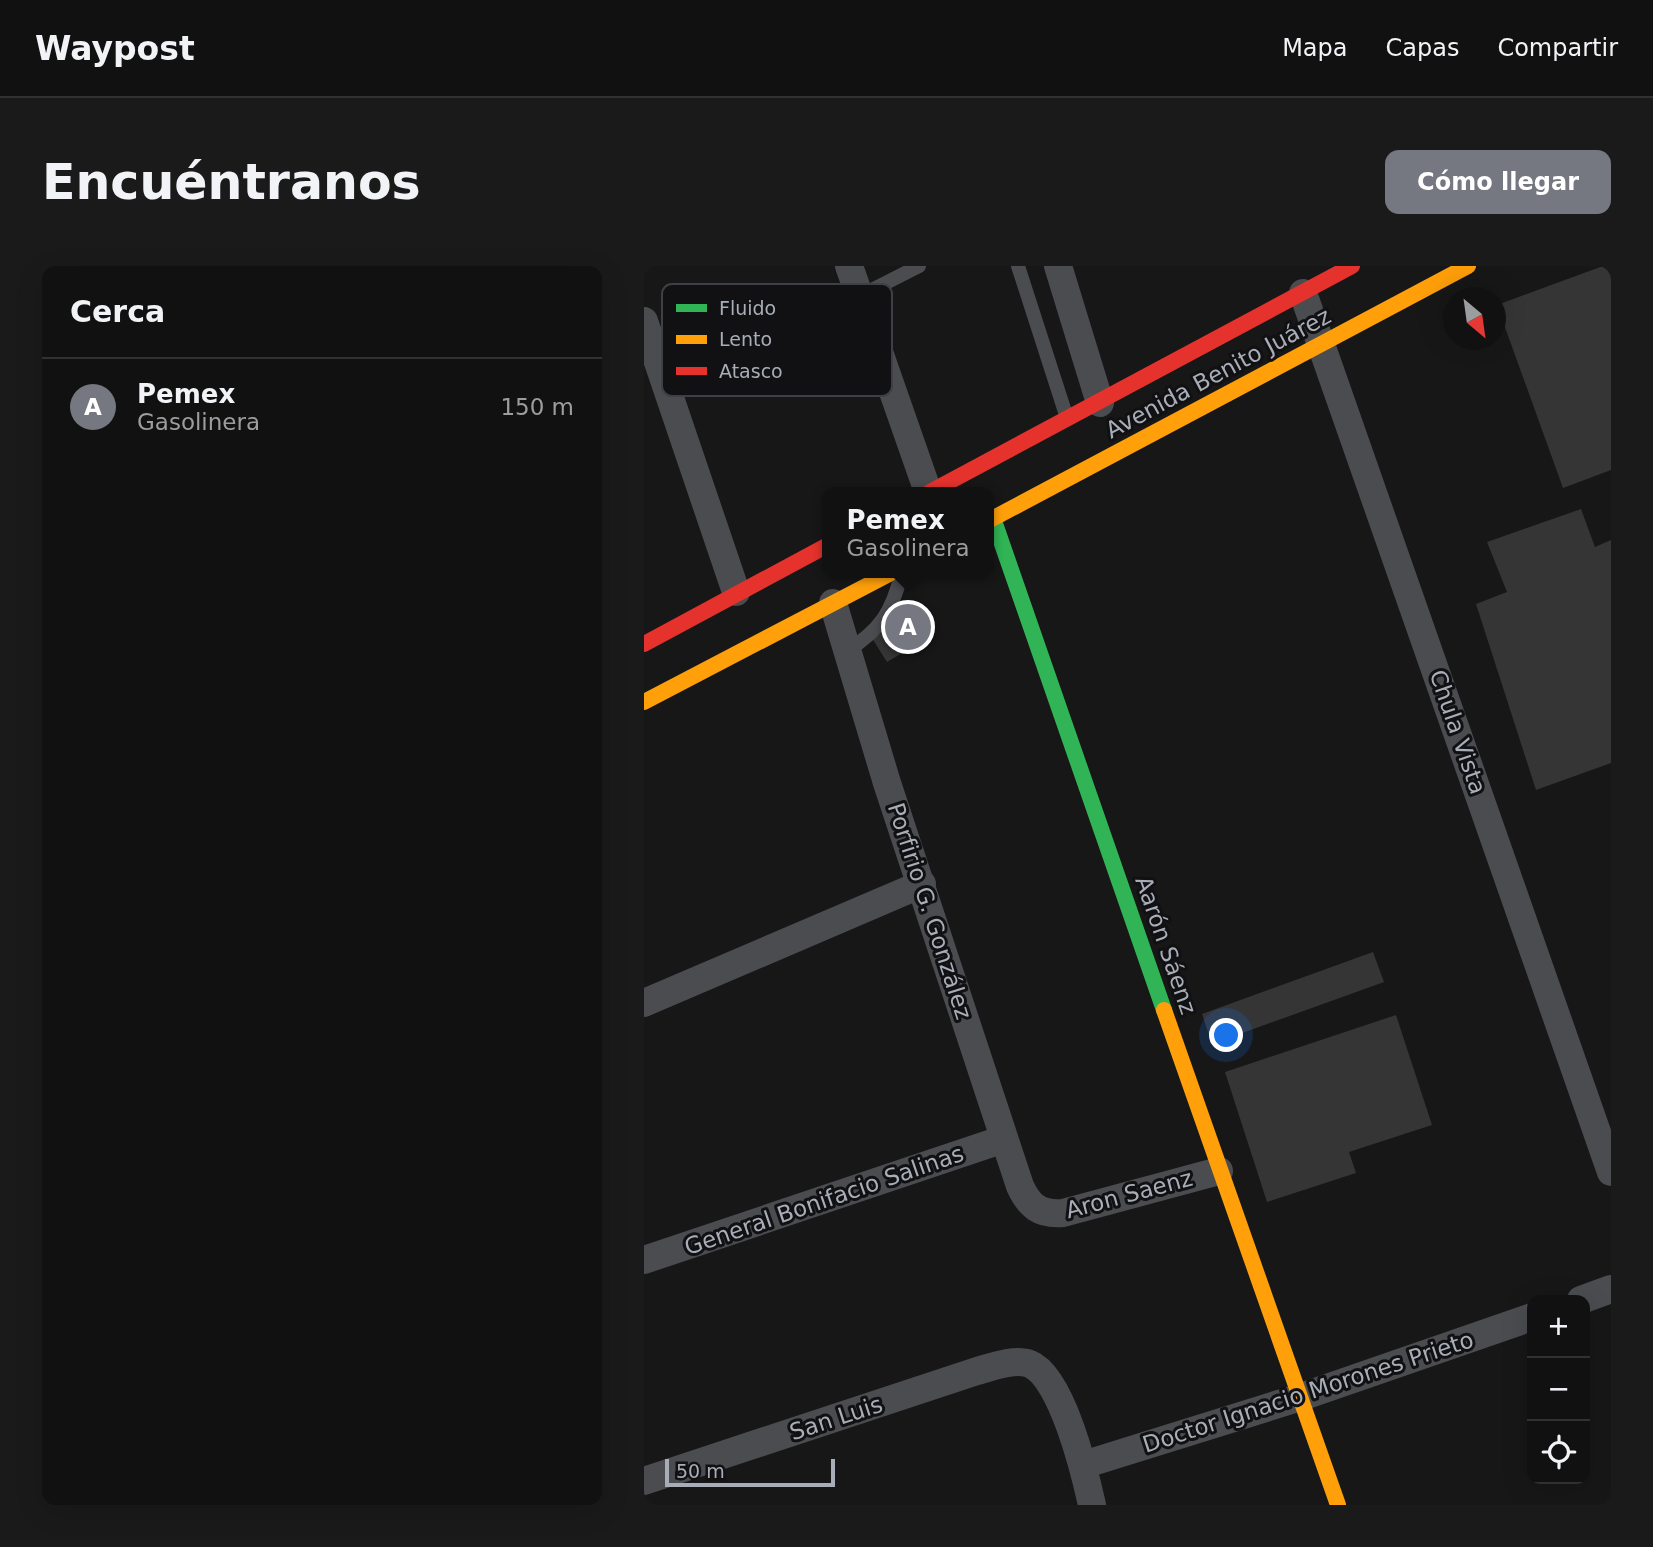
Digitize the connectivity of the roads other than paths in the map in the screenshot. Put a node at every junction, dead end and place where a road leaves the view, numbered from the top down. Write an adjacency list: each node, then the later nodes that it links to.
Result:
1 (849, 266): 7 (street)
2 (919, 266): 8 (lane)
3 (1018, 266): 16 (lane)
4 (1058, 266): 15 (street)
5 (1352, 266): 9 (main road, Avenida Benito Juárez)
6 (1468, 266): 11 (main road, Avenida Benito Juárez)
7 (856, 284)
8 (884, 284)
9 (1303, 293): 11 (street, Chula Vista); 15 (main road, Avenida Benito Juárez)
10 (644, 321): 12 (street)
11 (1322, 344): 19 (main road, Avenida Benito Juárez); 34 (street, Chula Vista)
12 (662, 374)
13 (892, 387): 17 (street)
14 (669, 396): 25 (street)
15 (1100, 402): 16 (main road, Avenida Benito Juárez)
16 (1067, 420): 18 (main road, Avenida Benito Juárez)
17 (927, 487)
18 (939, 487)
19 (994, 517)
20 (994, 527): 33 (main road, Aarón Sáenz)
21 (822, 548): 25 (main road)
22 (879, 578): 26 (main road)
23 (901, 578): 28 (lane)
24 (787, 586): 25 (main road)
25 (736, 592): 27 (main road)
26 (830, 598): 28 (street, Porfirio G. González); 29 (main road)
27 (644, 644)
28 (847, 651): 30 (street, Porfirio G. González)
29 (644, 702)
30 (922, 884): 31 (street); 32 (street, Porfirio G. González)
31 (644, 1003)
32 (1004, 1139): 35 (street, Porfirio G. González); 36 (street, General Bonifacio Salinas)
33 (1219, 1171): 35 (street, Aron Saenz); 40 (main road, Aarón Sáenz)
34 (1611, 1172)
35 (1039, 1211)
36 (644, 1260)
37 (1611, 1289): 38 (street)
38 (1590, 1297)
39 (1527, 1319): 40 (street, Doctor Ignacio Morones Prieto)
40 (1301, 1398): 41 (street, Doctor Ignacio Morones Prieto); 44 (main road, Aarón Sáenz)
41 (1083, 1465): 42 (street, San Luis); 43 (street)
42 (644, 1481)
43 (1092, 1505)
44 (1338, 1505)

